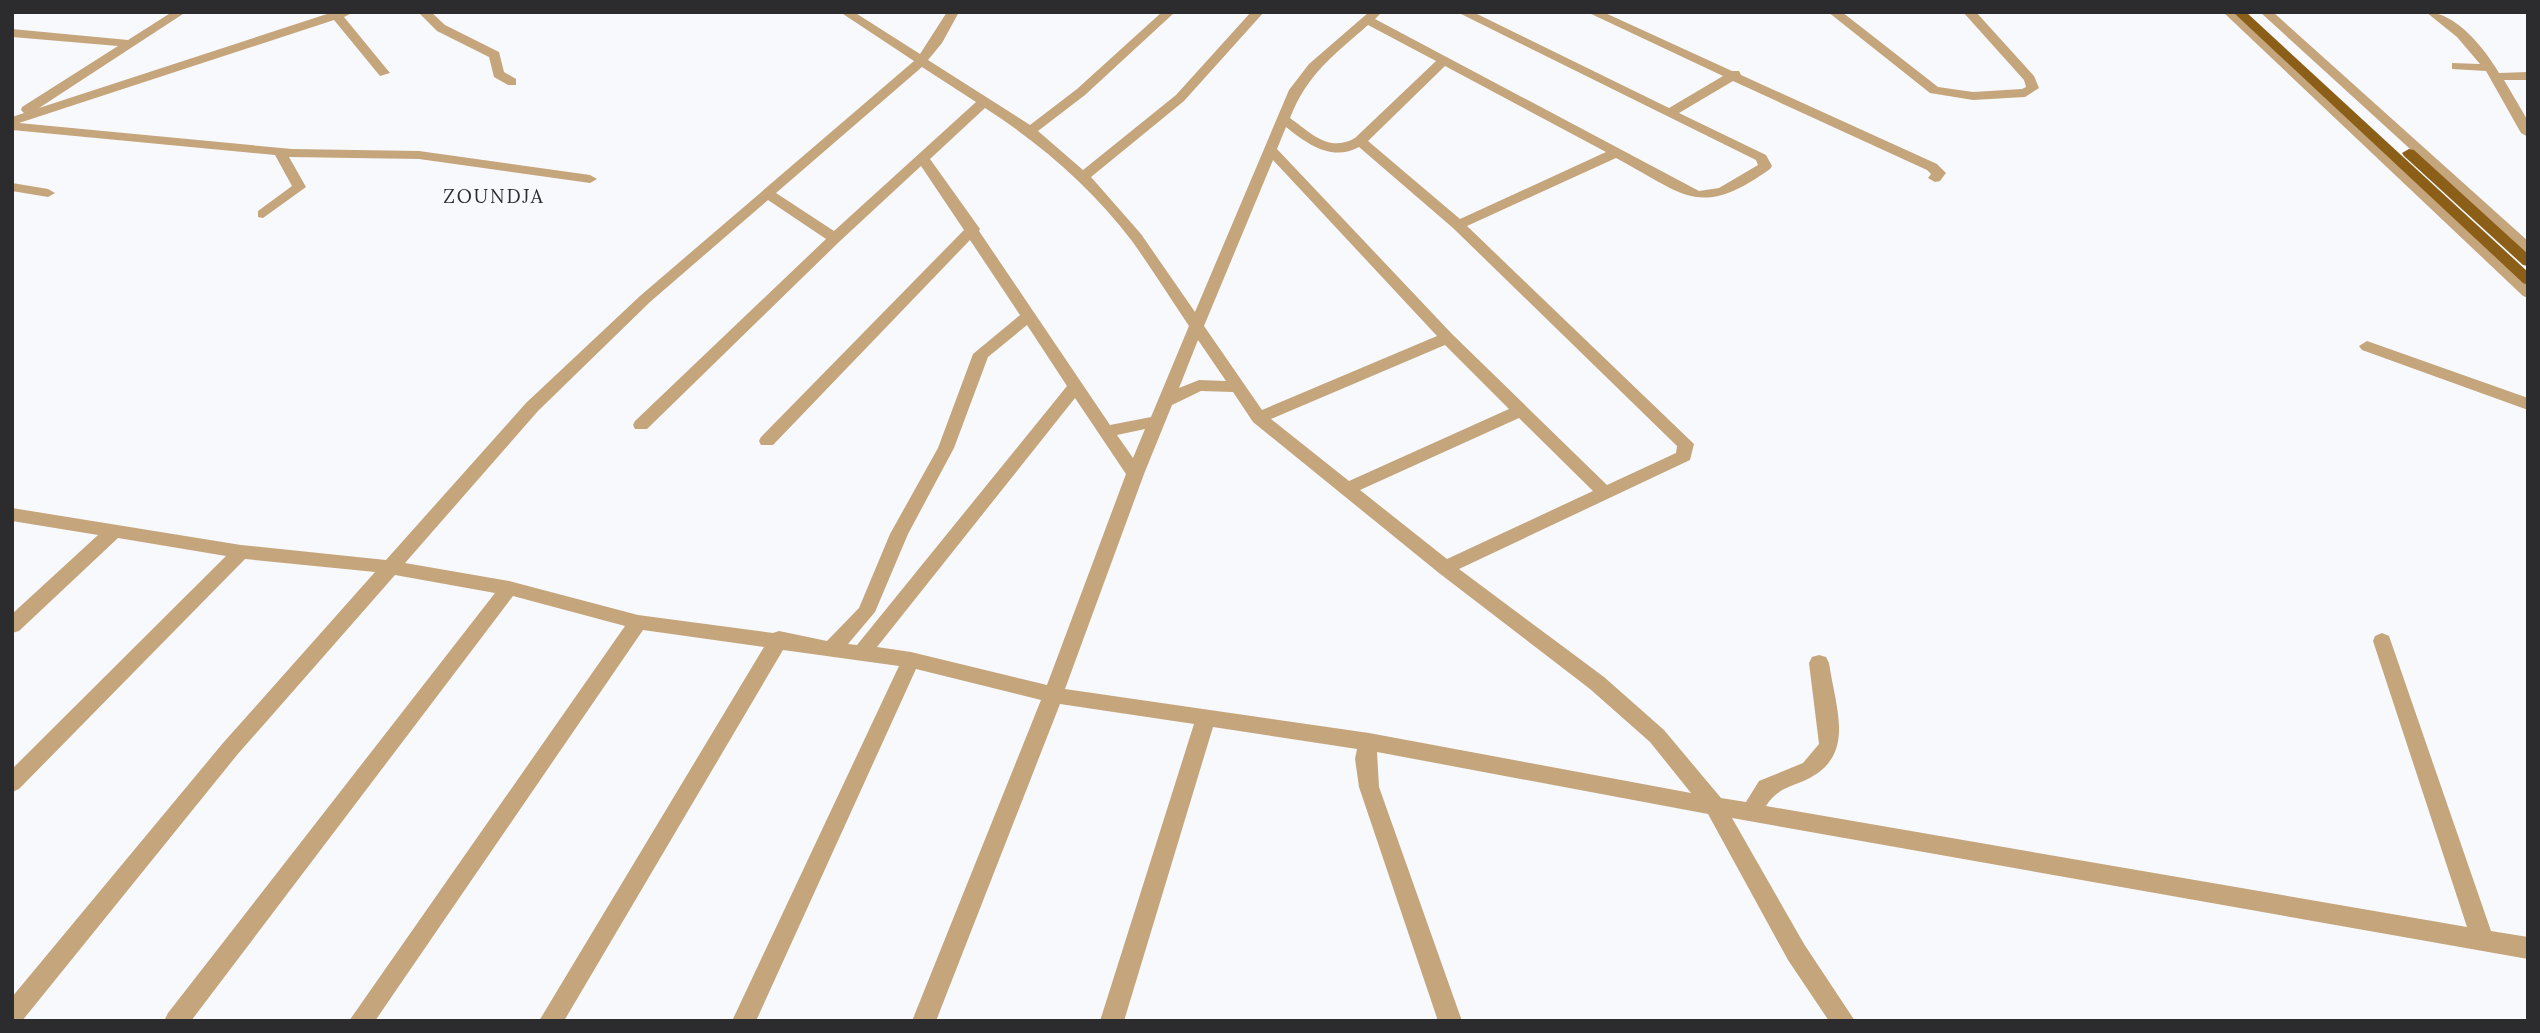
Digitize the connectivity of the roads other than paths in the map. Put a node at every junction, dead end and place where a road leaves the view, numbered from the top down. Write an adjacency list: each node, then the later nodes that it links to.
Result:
1 (180, 12): 19 (street)
2 (424, 12): 27 (street)
3 (846, 12): 21 (street)
4 (953, 12): 21 (street)
5 (1169, 12): 33 (street)
6 (1258, 12): 40 (street)
7 (1463, 12): 29 (street)
8 (1593, 12): 25 (street)
9 (1834, 12): 10 (street)
10 (1969, 12)
11 (2230, 12): 53 (street)
12 (2239, 12): 52 (main road)
13 (2256, 12): 51 (main road)
14 (2266, 12): 50 (street)
15 (2432, 12): 23 (street)
16 (342, 14): 24 (street); 31 (street)
17 (1372, 16): 20 (street); 30 (street)
18 (12, 33): 19 (street)
19 (130, 44): 31 (street)
20 (1444, 60): 35 (street); 38 (street)
21 (921, 61): 28 (street); 45 (street)
22 (2456, 66): 23 (street)
23 (2492, 72): 26 (street); 34 (street)
24 (384, 73)
25 (1735, 75): 29 (street); 41 (street)
26 (2528, 76)
27 (512, 82)
28 (985, 101): 33 (street); 39 (street)
29 (1670, 113): 38 (street)
30 (1283, 119): 35 (street); 36 (street)
31 (12, 120)
32 (12, 126): 37 (street)
33 (1030, 131): 40 (street)
34 (2528, 133)
35 (1360, 141): 47 (street)
36 (1269, 149): 55 (street); 56 (street)
37 (280, 152): 42 (street); 46 (street)
38 (1616, 153): 47 (street)
39 (923, 159): 48 (street); 49 (street)
40 (1083, 177): 55 (street)
41 (1934, 178)
42 (590, 179)
43 (12, 187): 44 (street)
44 (48, 193)
45 (768, 194): 49 (street); 74 (street)
46 (263, 214)
47 (1458, 225): 70 (street)
48 (973, 229): 54 (street); 67 (street)
49 (835, 238): 65 (street)
50 (2528, 249)
51 (2528, 262)
52 (2528, 280)
53 (2528, 293)
54 (1030, 315): 58 (street); 81 (street)
55 (1196, 321): 59 (street); 60 (street)
56 (1447, 338): 62 (street); 63 (street)
57 (2367, 345): 61 (street)
58 (1076, 386): 66 (street); 82 (street)
59 (1240, 387): 60 (street); 63 (street)
60 (1164, 402): 64 (street)
61 (2528, 404)
62 (1519, 411): 69 (street); 70 (street)
63 (1259, 418): 69 (street)
64 (1157, 421): 66 (street); 68 (street)
65 (641, 425)
66 (1108, 431): 68 (street)
67 (766, 441)
68 (1135, 474): 85 (street)
69 (1350, 488): 75 (street)
70 (1606, 494): 75 (street)
71 (12, 514): 72 (street)
72 (114, 531): 73 (street); 78 (street)
73 (241, 552): 74 (street); 88 (street)
74 (391, 567): 76 (street); 93 (street)
75 (1446, 568): 89 (street)
76 (509, 588): 77 (street); 94 (street)
77 (638, 622): 79 (street); 95 (street)
78 (12, 626)
79 (779, 639): 81 (street); 96 (street)
80 (2382, 641): 91 (street)
81 (832, 647): 82 (street)
82 (862, 652): 83 (street)
83 (911, 660): 85 (street); 97 (street)
84 (1819, 663): 90 (street)
85 (1053, 695): 86 (street); 98 (street)
86 (1206, 716): 87 (street); 99 (street)
87 (1368, 742): 89 (street); 100 (street)
88 (12, 783)
89 (1713, 805): 90 (street); 101 (street)
90 (1752, 811): 91 (street)
91 (2483, 941): 92 (street)
92 (2528, 948)
93 (12, 1015)
94 (176, 1021)
95 (361, 1021)
96 (551, 1021)
97 (744, 1021)
98 (924, 1021)
99 (1112, 1021)
100 (1450, 1021)
101 (1843, 1021)

